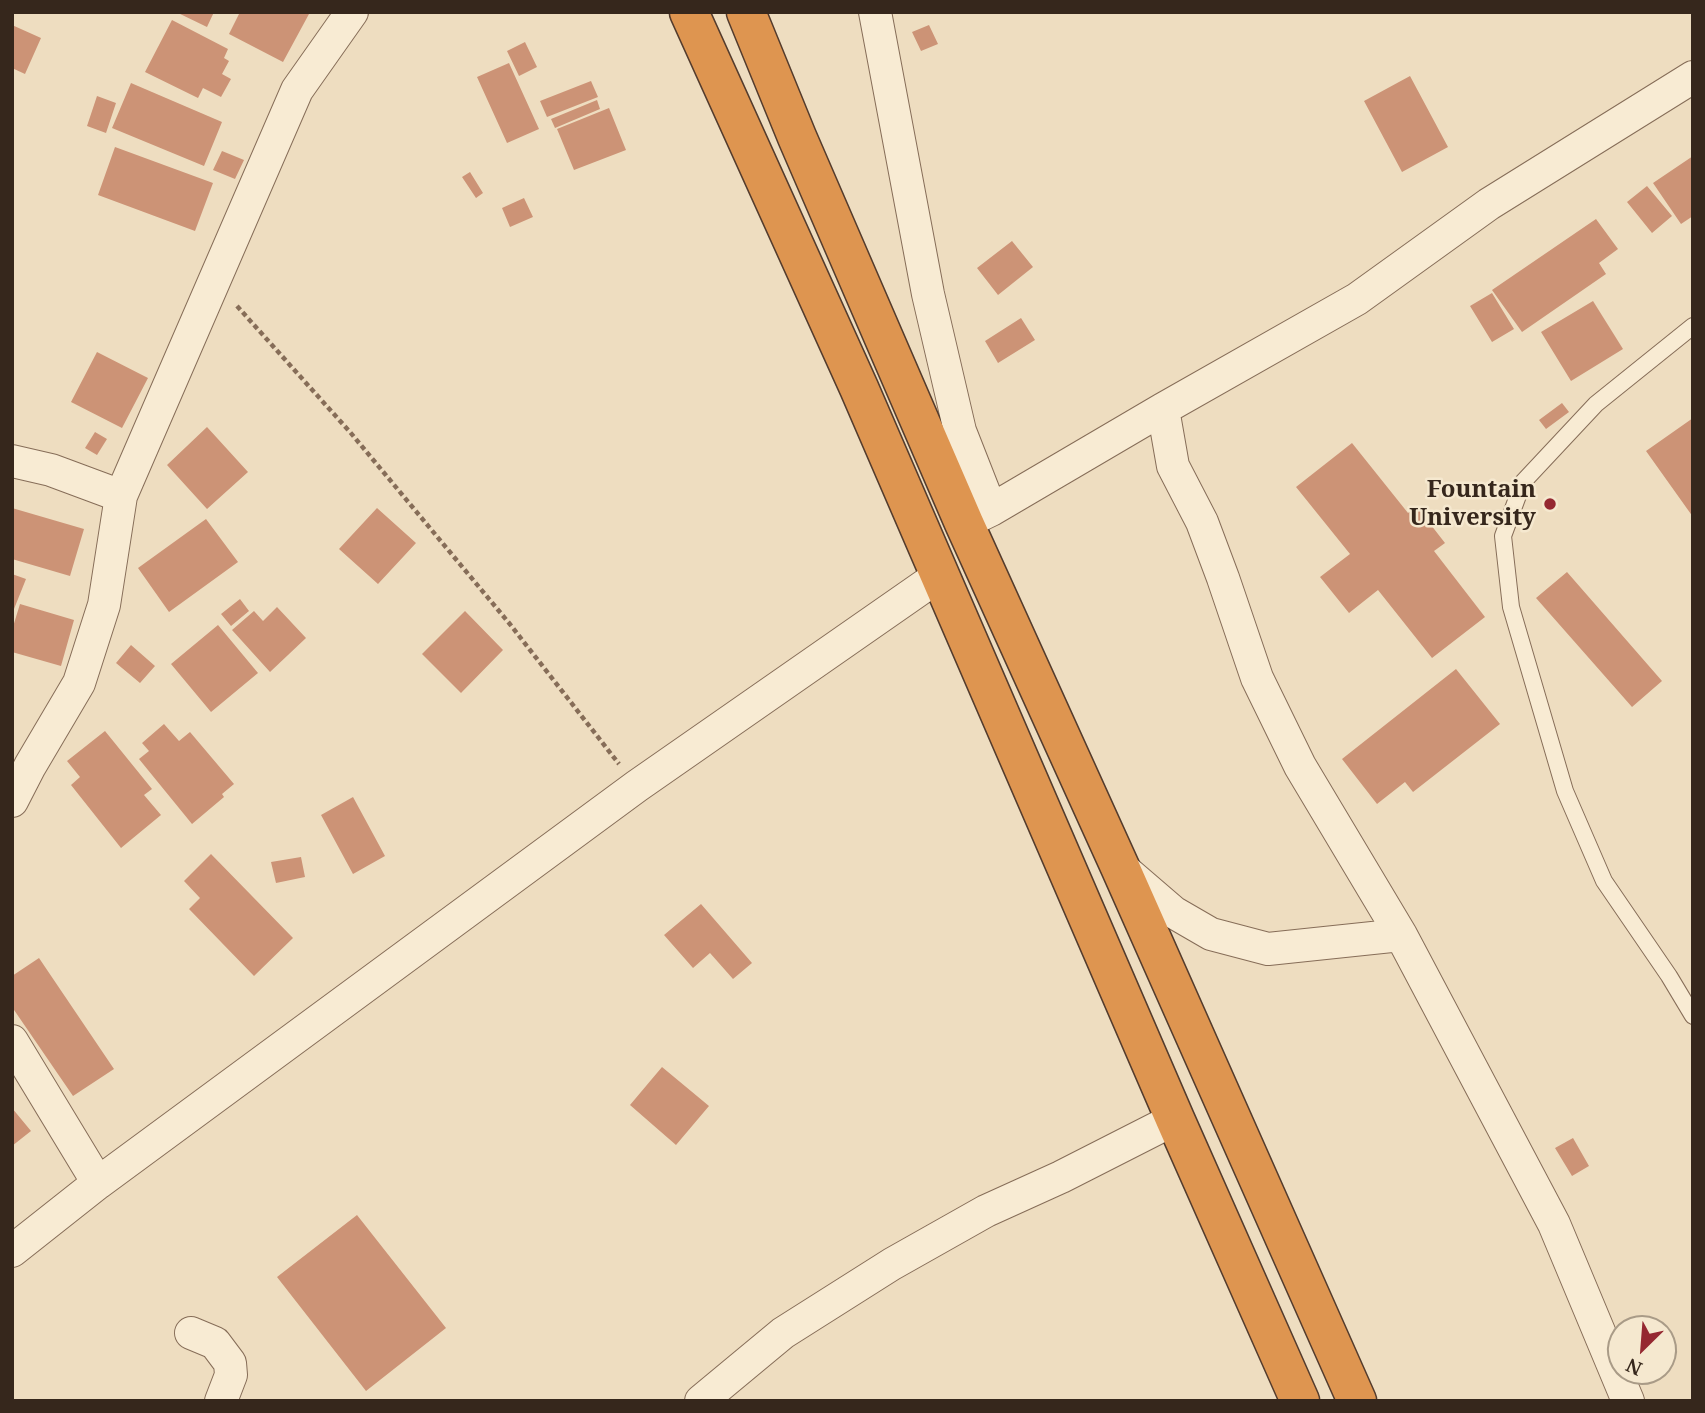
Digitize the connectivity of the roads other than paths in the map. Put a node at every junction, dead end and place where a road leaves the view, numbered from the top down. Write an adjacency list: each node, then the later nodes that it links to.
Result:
1 (352, 12): 9 (street)
2 (689, 12): 11 (highway)
3 (746, 12): 10 (highway)
4 (875, 12): 10 (street)
5 (1693, 77): 7 (street)
6 (1693, 326): 15 (lane)
7 (1163, 409): 10 (street); 14 (street)
8 (12, 461): 9 (street)
9 (121, 496): 12 (street)
10 (978, 517): 13 (highway)
11 (940, 575): 17 (highway); 18 (street)
12 (12, 801)
13 (1120, 867): 14 (street); 24 (highway)
14 (1401, 935): 25 (street)
15 (1693, 1016)
16 (12, 1041): 18 (street)
17 (1175, 1119): 22 (street); 23 (highway)
18 (98, 1183): 19 (street)
19 (12, 1251)
20 (191, 1333): 21 (street)
21 (221, 1401)
22 (701, 1401)
23 (1300, 1401)
24 (1357, 1401)
25 (1628, 1401)

